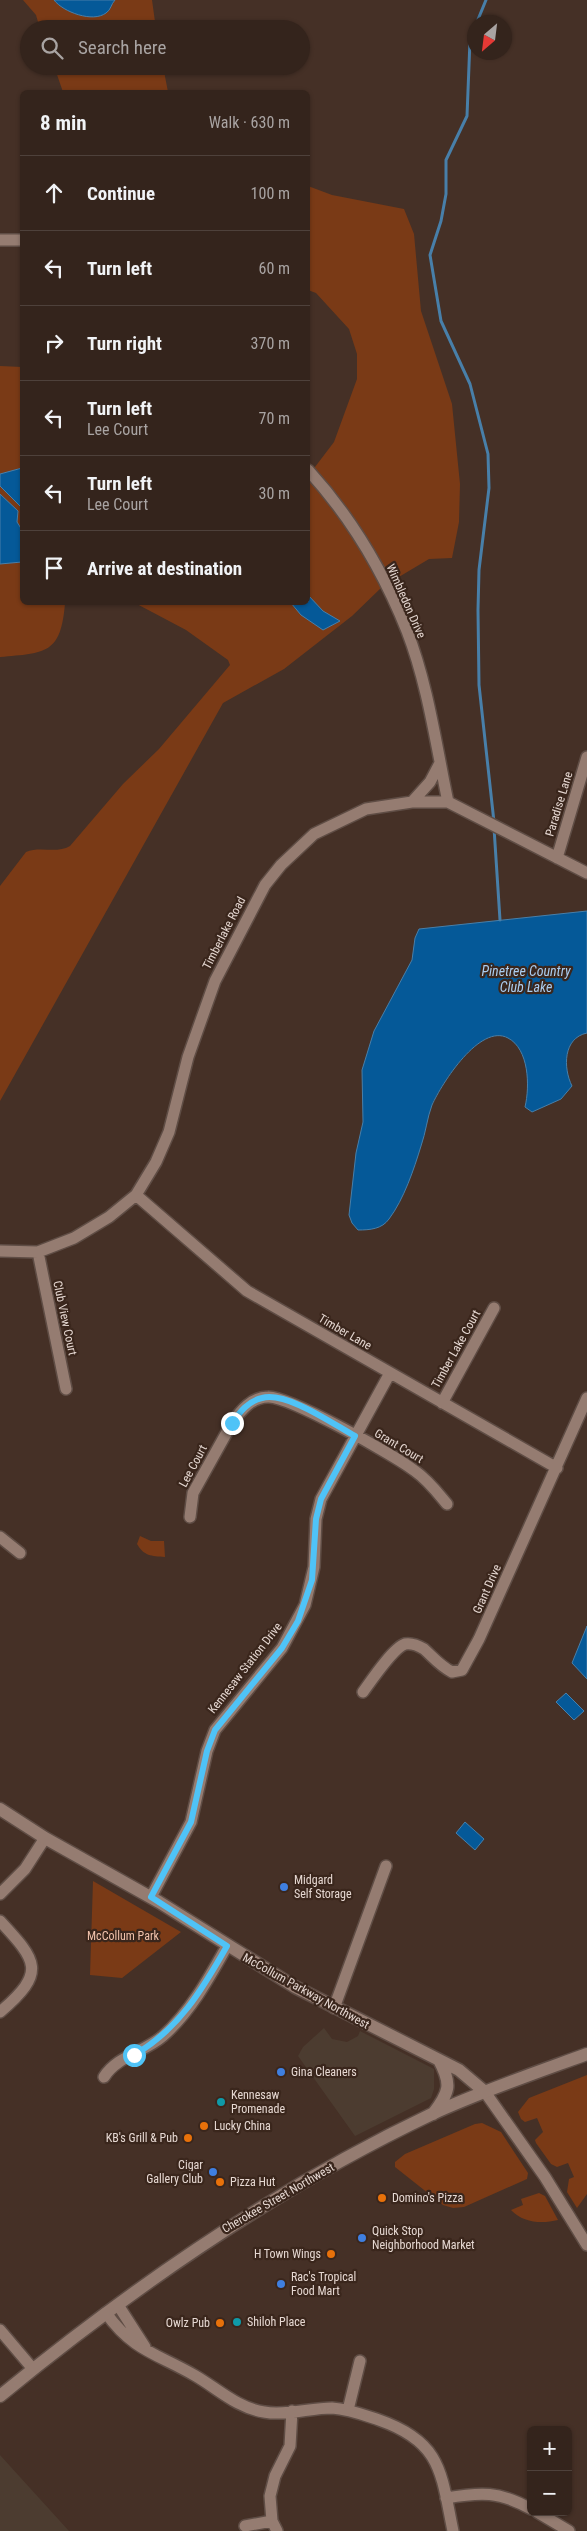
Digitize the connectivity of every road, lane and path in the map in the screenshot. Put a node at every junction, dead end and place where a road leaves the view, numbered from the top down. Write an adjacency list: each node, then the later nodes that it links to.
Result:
1 (0, 240): 2 (street)
2 (20, 240)
3 (310, 473): 5 (street, Wimbledon Drive)
4 (587, 757): 8 (street, Paradise Lane)
5 (440, 763): 6 (street); 7 (street, Wimbledon Drive)
6 (412, 802): 7 (street, Timberlake Road); 10 (street, Timberlake Road)
7 (448, 802): 8 (street, Timberlake Road)
8 (556, 858): 9 (street, Timberlake Road)
9 (587, 873)
10 (136, 1195): 12 (street, Timberlake Road); 14 (street, Timber Lane)
11 (0, 1251): 12 (street, Timberlake Road)
12 (38, 1252): 15 (street, Club View Court)
13 (494, 1308): 17 (street, Timber Lake Court)
14 (390, 1373): 17 (street, Timber Lane); 18 (street, Kennesaw Station Drive)
15 (66, 1389)
16 (587, 1398): 19 (street, Grant Drive)
17 (442, 1403): 19 (street, Timber Lane)
18 (355, 1436): 20 (street, Grant Court); 21 (street, Lee Court); 29 (street, Kennesaw Station Drive)
19 (557, 1468): 24 (street, Grant Drive)
20 (446, 1504)
21 (190, 1518)
22 (0, 1537): 23 (street)
23 (20, 1553)
24 (363, 1692)
25 (0, 1809): 26 (main road, McCollum Parkway Northwest)
26 (45, 1838): 28 (street); 29 (main road, McCollum Parkway Northwest)
27 (386, 1866): 32 (street)
28 (0, 1894)
29 (151, 1897): 31 (main road, McCollum Parkway Northwest)
30 (0, 1921): 33 (street)
31 (227, 1946): 32 (main road, McCollum Parkway Northwest); 36 (street)
32 (334, 2008): 35 (main road, McCollum Parkway Northwest)
33 (0, 2012)
34 (587, 2054): 37 (main road, Cherokee Street Northwest)
35 (439, 2060): 37 (main road, McCollum Parkway Northwest); 38 (main road)
36 (104, 2077)
37 (485, 2092): 38 (main road, Cherokee Street Northwest); 39 (street)
38 (433, 2114): 40 (main road, Cherokee Street Northwest)
39 (587, 2245)
40 (118, 2305): 41 (main road, Cherokee Street Northwest); 43 (street)
41 (106, 2313): 43 (street); 45 (main road, Cherokee Street Northwest)
42 (0, 2330): 45 (street)
43 (153, 2356): 48 (street)
44 (360, 2361): 47 (street)
45 (32, 2370): 46 (main road, Cherokee Street Northwest)
46 (0, 2396)
47 (348, 2410): 48 (street); 49 (street)
48 (292, 2412): 53 (street)
49 (446, 2498): 50 (street); 54 (street)
50 (527, 2507)
51 (543, 2516): 55 (street)
52 (245, 2526): 53 (street)
53 (275, 2526)
54 (453, 2531)
55 (569, 2531)

